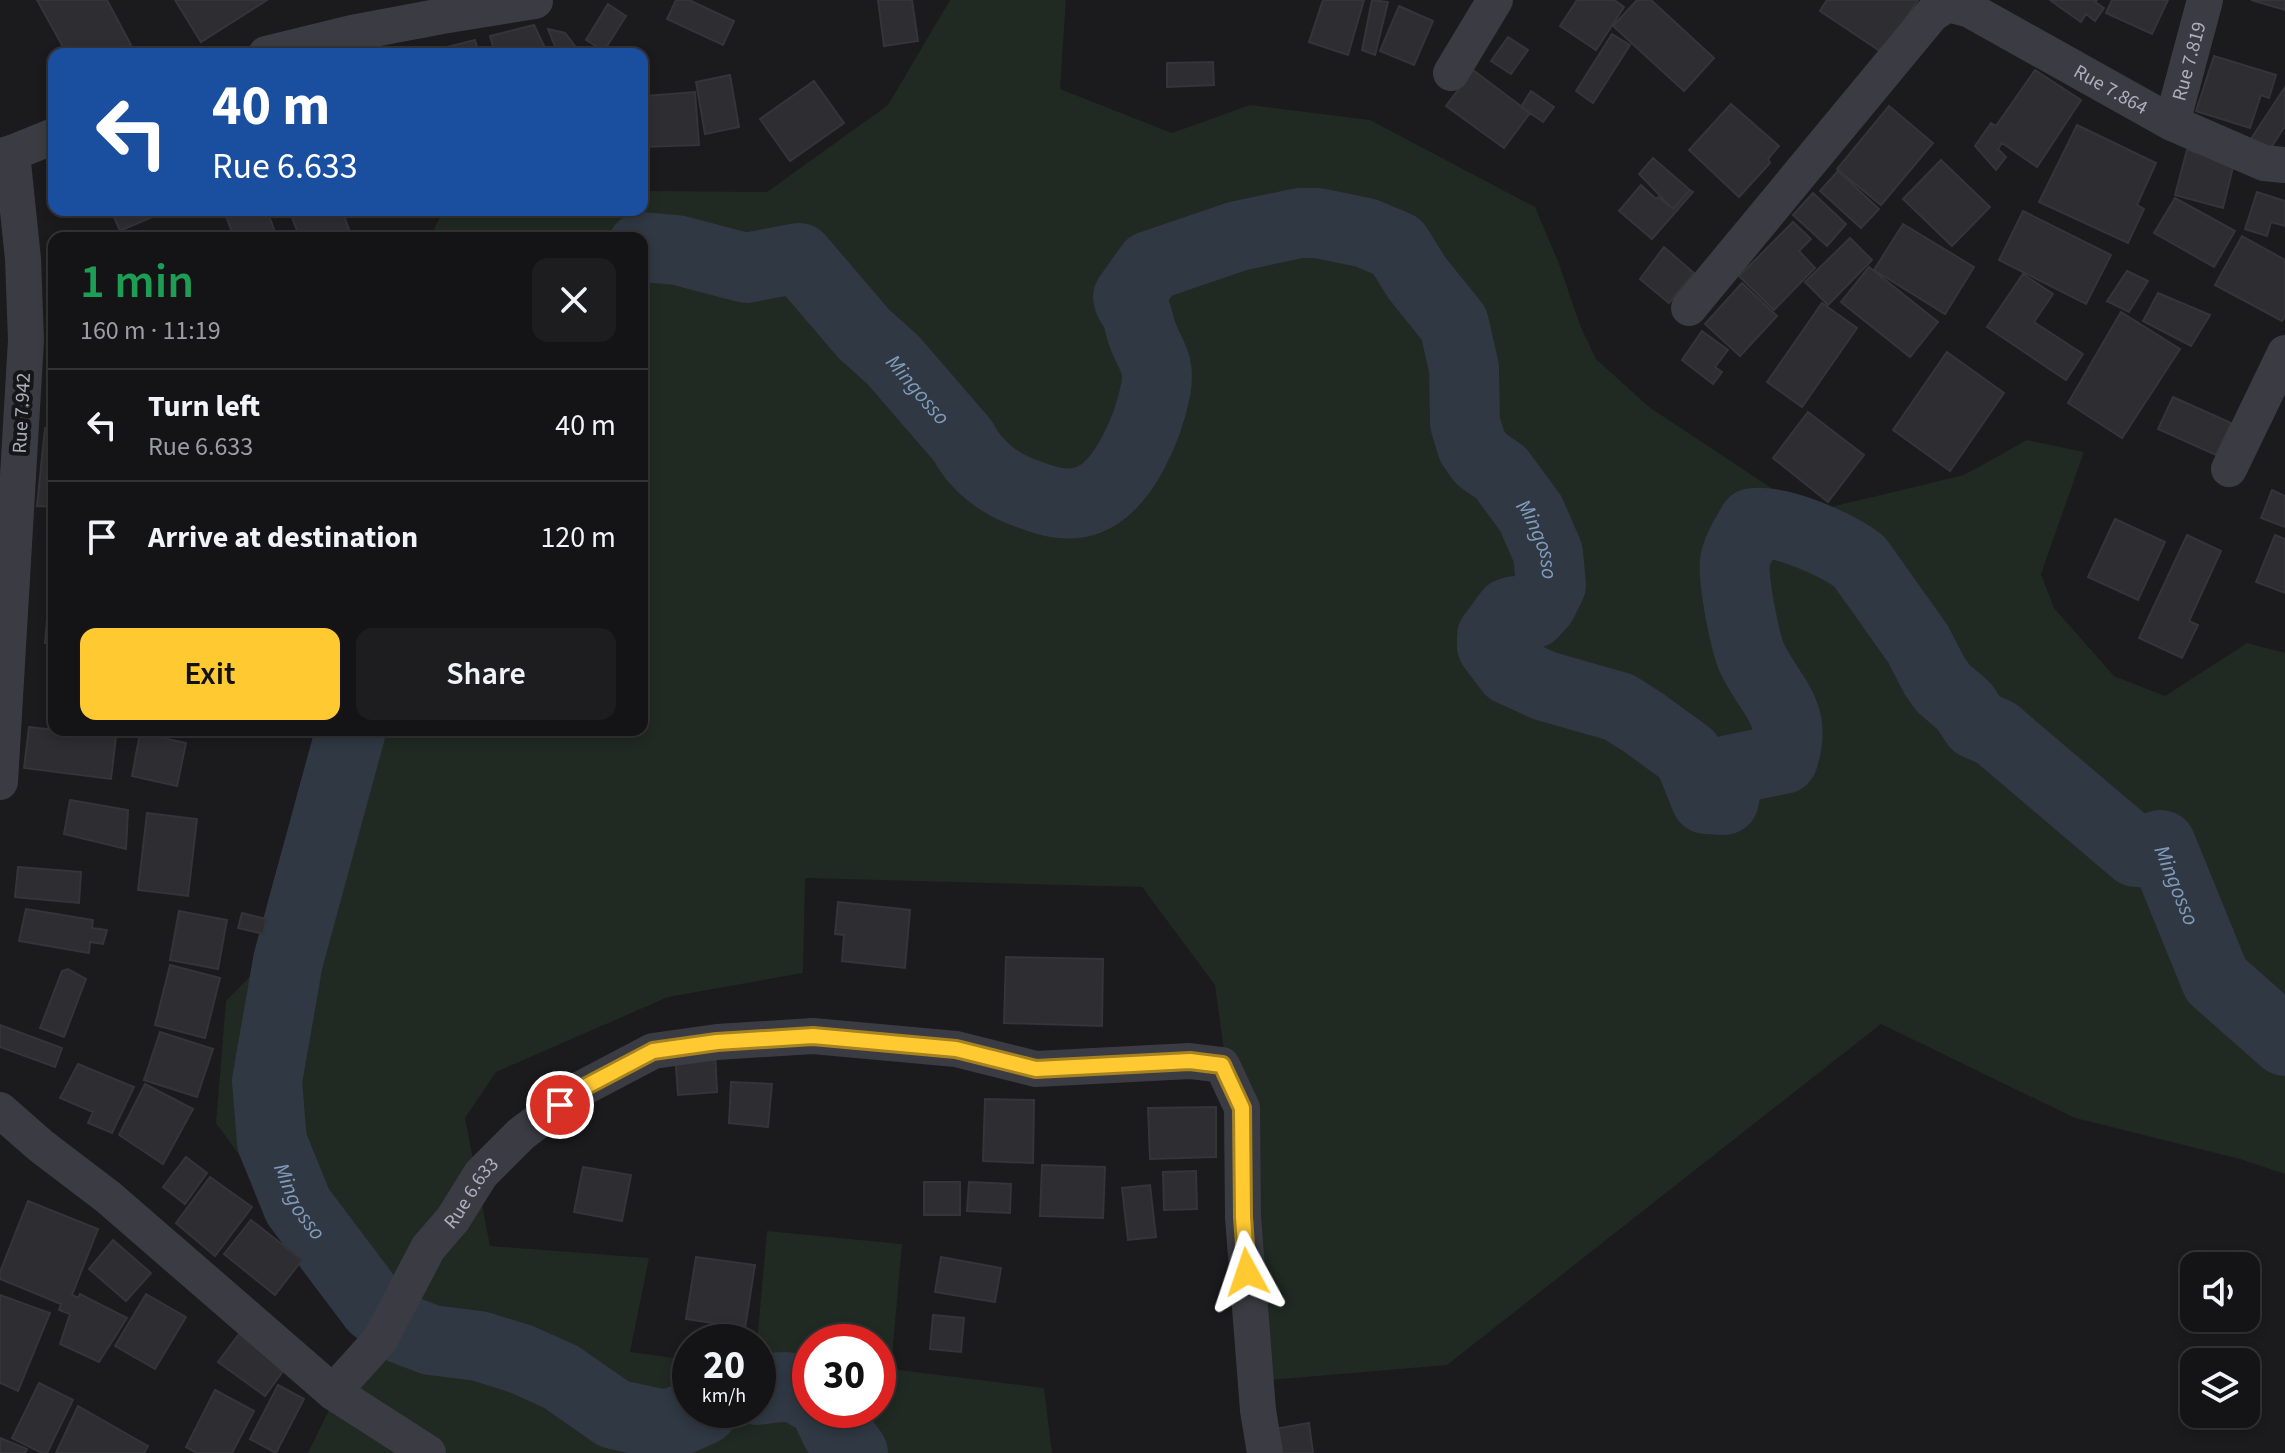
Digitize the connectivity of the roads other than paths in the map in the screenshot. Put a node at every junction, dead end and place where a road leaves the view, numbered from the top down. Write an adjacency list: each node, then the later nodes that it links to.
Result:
1 (1495, 0): 6 (street)
2 (2205, 0): 7 (street, Rue 7.819)
3 (535, 1): 5 (street)
4 (1946, 2): 7 (street, Rue 7.864); 11 (street)
5 (292, 48)
6 (1451, 73)
7 (2172, 123): 10 (street, Rue 7.864)
8 (48, 138): 9 (street)
9 (6, 155): 14 (street, Rue 7.942)
10 (2285, 165)
11 (1689, 308)
12 (2285, 353): 13 (street)
13 (2229, 469)
14 (0, 782)
15 (0, 1110): 16 (street)
16 (333, 1392): 17 (street); 18 (street, Rue 6.633)
17 (428, 1453)
18 (1265, 1453)

